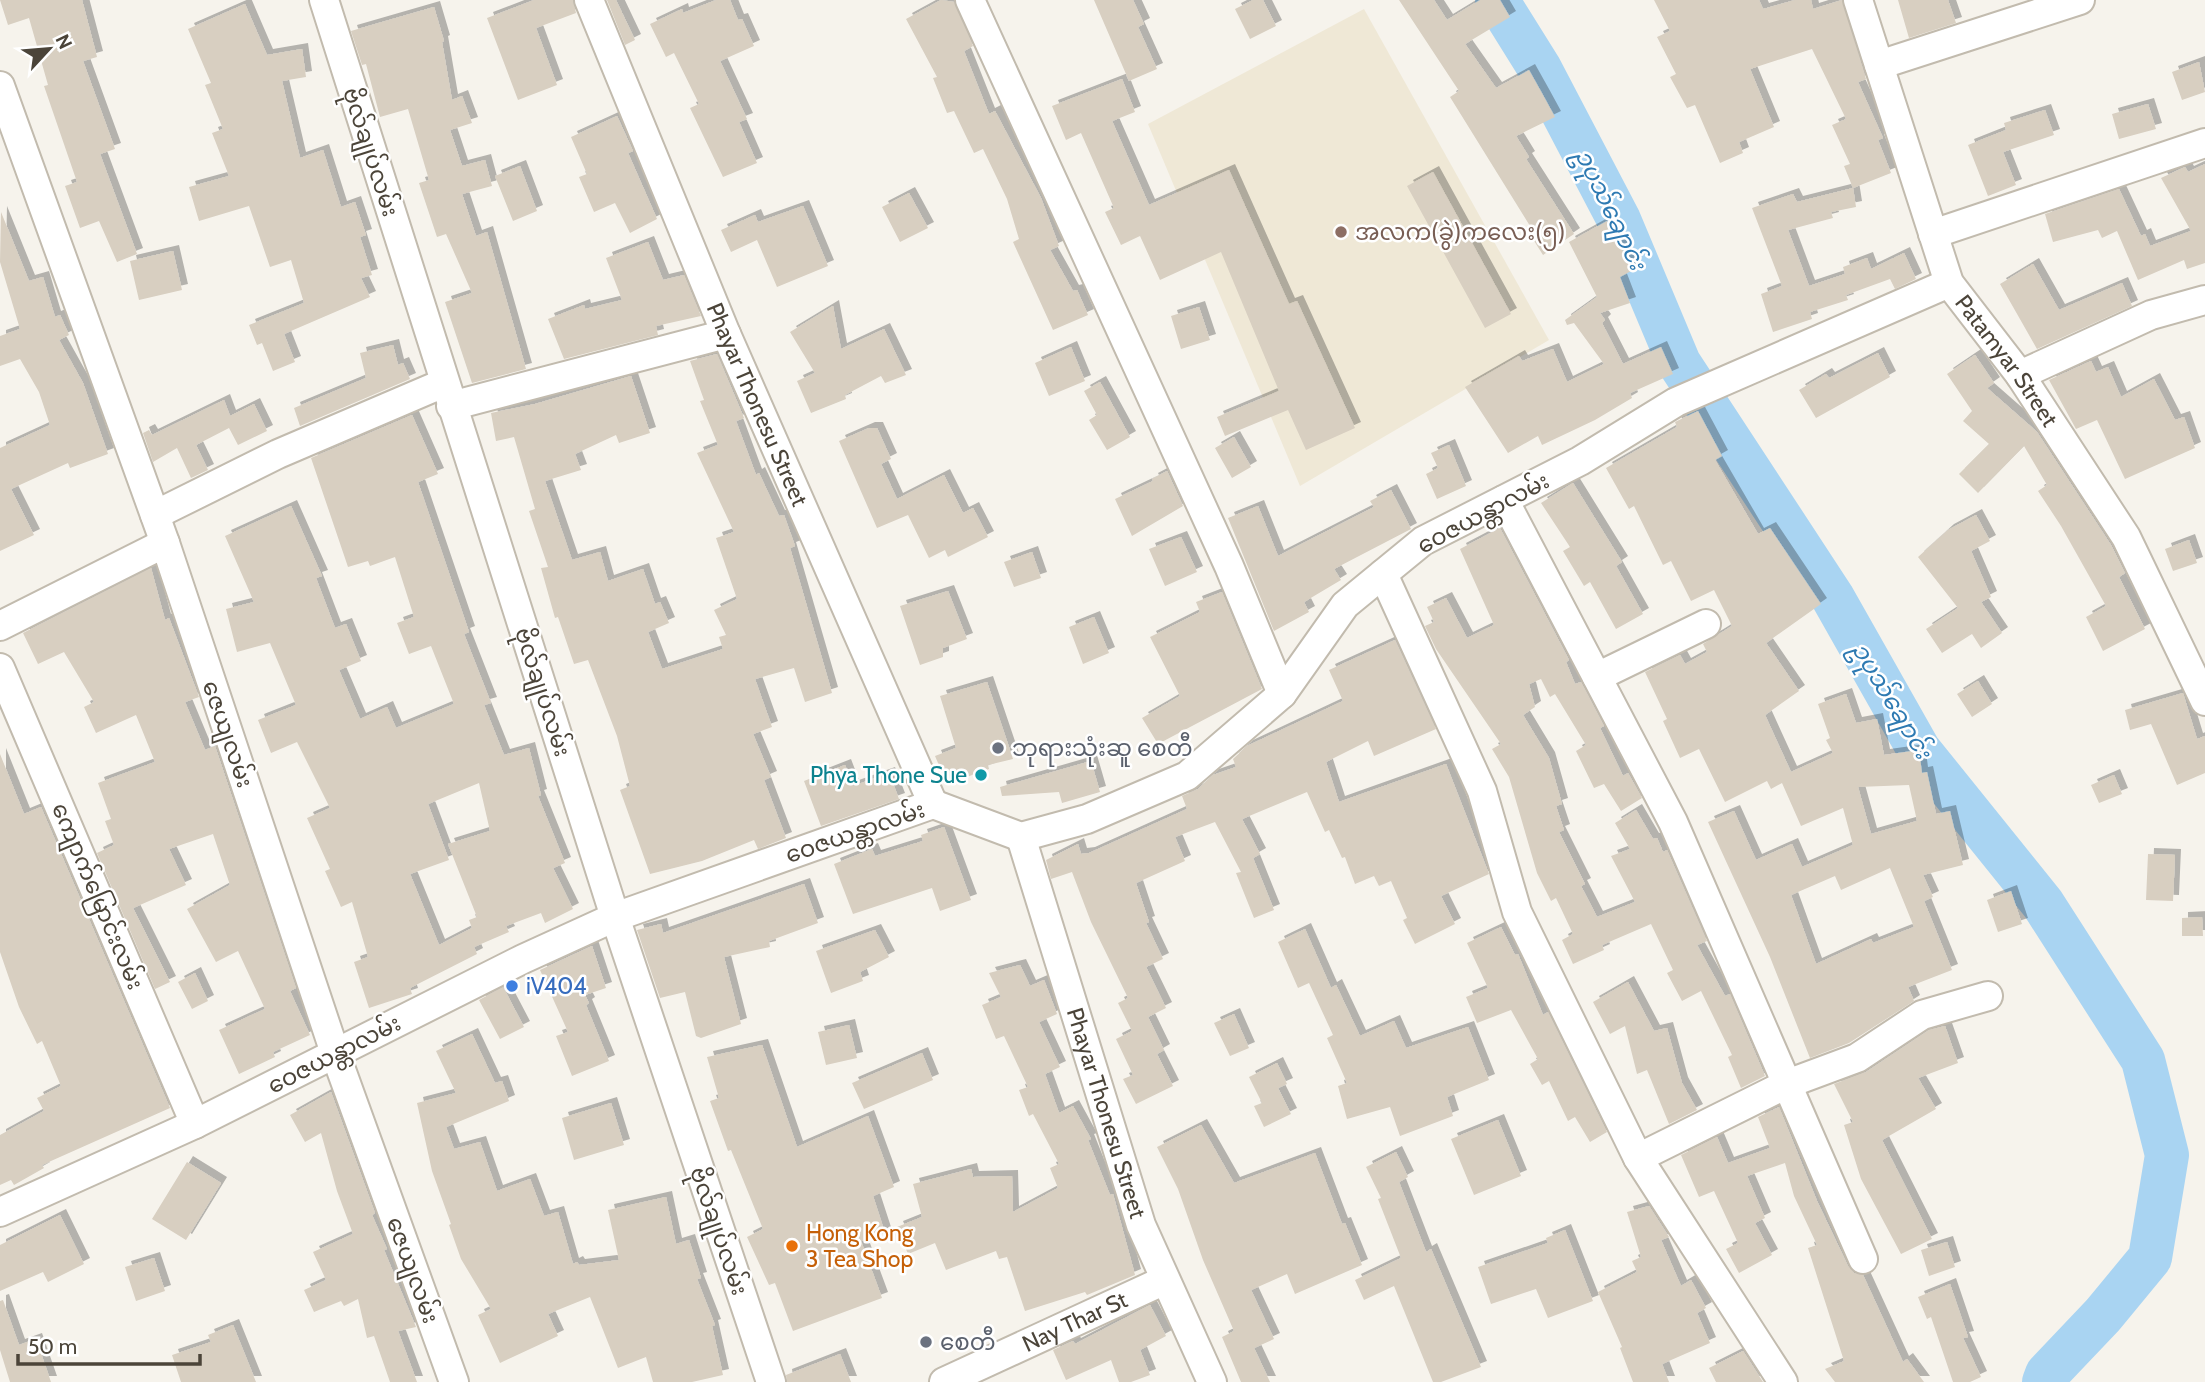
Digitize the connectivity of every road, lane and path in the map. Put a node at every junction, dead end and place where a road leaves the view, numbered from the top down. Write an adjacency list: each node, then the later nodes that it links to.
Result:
1 (324, 0): 14 (street, ဗိုလ်ချုပ်လမ်း)
2 (589, 0): 12 (street, Phayar Thonesu Street)
3 (970, 0): 23 (street)
4 (1858, 0): 6 (street, Patamyar Street)
5 (2080, 0): 6 (street)
6 (1879, 65): 9 (street, Patamyar Street)
7 (0, 86): 16 (street, ဇေယျလမ်း)
8 (2205, 144): 9 (street)
9 (1933, 234): 10 (street, Patamyar Street)
10 (1949, 283): 13 (street, Patamyar Street); 15 (street, ဝေဇယန္တာလမ်း)
11 (2205, 300): 13 (street)
12 (726, 334): 14 (street); 25 (street, Phayar Thonesu Street)
13 (2020, 375): 24 (street, Patamyar Street)
14 (448, 395): 16 (street); 27 (street, ဗိုလ်ချုပ်လမ်း)
15 (1504, 499): 18 (street, ဝေဇယန္တာလမ်း); 22 (street)
16 (155, 515): 17 (street, ဇေယျလမ်း)
17 (165, 543): 20 (street); 29 (street, ဇေယျလမ်း)
18 (1383, 574): 23 (street, ဝေဇယန္တာလမ်း); 32 (street)
19 (1706, 625): 22 (street)
20 (0, 626)
21 (0, 668): 31 (street, ကျောက်မြောင်းလမ်း)
22 (1597, 677): 30 (street)
23 (1282, 694): 26 (street, ဝေဇယန္တာလမ်း)
24 (2205, 701)
25 (933, 804): 26 (street, ဝေဇယန္တာလမ်း); 27 (street, ဝေဇယန္တာလမ်း)
26 (1021, 837): 35 (street, Phayar Thonesu Street)
27 (615, 916): 29 (street, ဝေဇယန္တာလမ်း); 37 (street, ဗိုလ်ချုပ်လမ်း)
28 (1988, 996): 30 (street)
29 (335, 1053): 31 (street, ဝေဇယန္တာလမ်း); 36 (street, ဇေယျလမ်း)
30 (1787, 1084): 32 (street); 34 (street)
31 (195, 1124): 33 (street, ဝေဇယန္တာလမ်း)
32 (1638, 1158): 40 (street)
33 (0, 1212)
34 (1863, 1259)
35 (1166, 1280): 38 (street, Nay Thar St); 39 (street, Phayar Thonesu Street)
36 (454, 1382)
37 (771, 1382)
38 (944, 1382)
39 (1212, 1382)
40 (1783, 1382)

